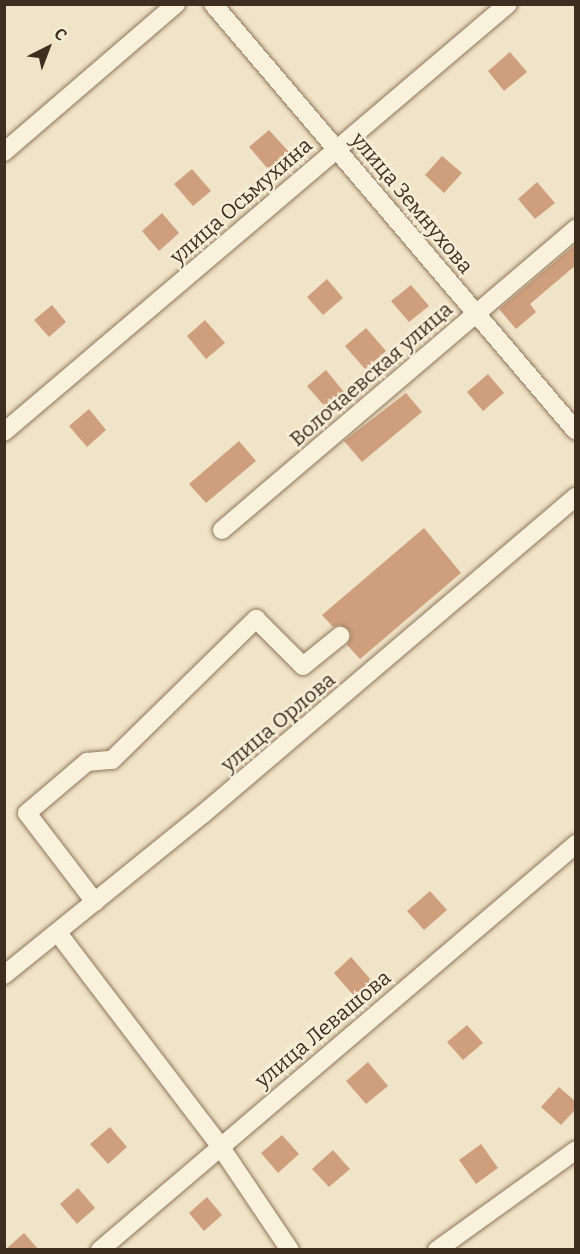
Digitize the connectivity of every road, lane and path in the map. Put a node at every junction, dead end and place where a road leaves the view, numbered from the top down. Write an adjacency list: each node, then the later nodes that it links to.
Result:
1 (176, 4): 5 (street)
2 (213, 4): 4 (street, улица Земнухова)
3 (508, 4): 4 (street, улица Осьмухина)
4 (336, 149): 7 (street, улица Земнухова); 9 (street, улица Осьмухина)
5 (4, 152)
6 (576, 229): 7 (street, Волочаевская улица)
7 (476, 314): 8 (street, улица Земнухова); 11 (street, Волочаевская улица)
8 (576, 431)
9 (4, 432)
10 (576, 497): 14 (street, улица Орлова)
11 (222, 530)
12 (340, 636): 14 (street)
13 (576, 844): 17 (street, улица Левашова)
14 (95, 902): 15 (street, улица Орлова)
15 (58, 933): 16 (street, улица Орлова); 17 (street)
16 (4, 975)
17 (220, 1146): 19 (street, улица Левашова); 20 (street)
18 (576, 1150): 21 (street)
19 (99, 1250)
20 (290, 1250)
21 (437, 1250)

